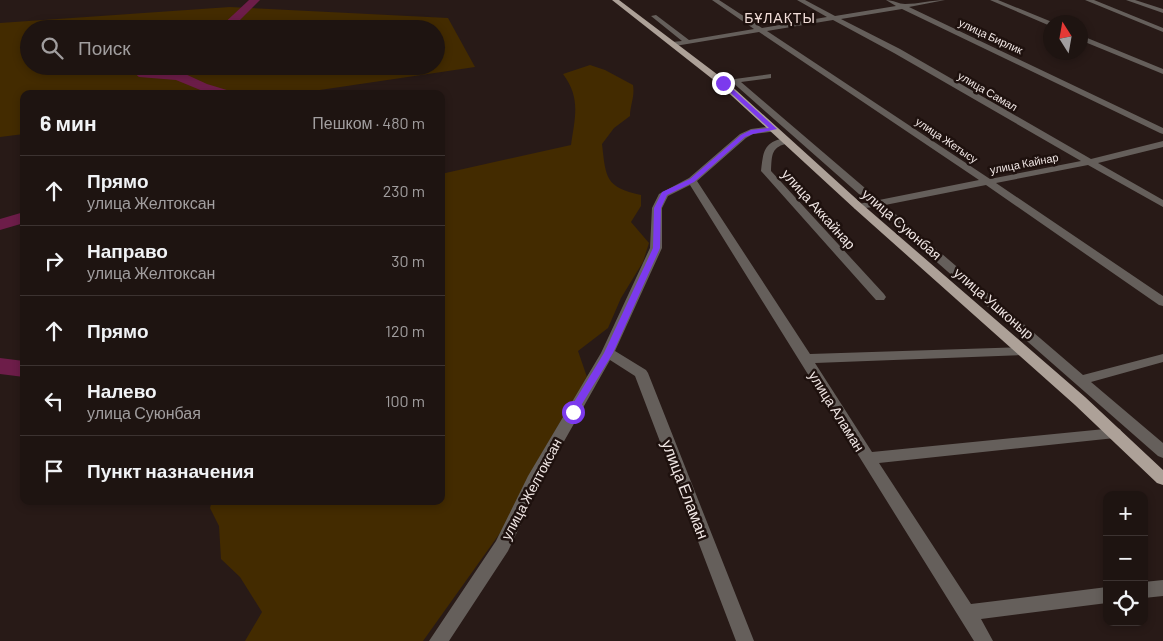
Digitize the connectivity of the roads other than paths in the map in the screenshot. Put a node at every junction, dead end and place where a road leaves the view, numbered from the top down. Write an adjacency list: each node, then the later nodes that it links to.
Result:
1 (615, 0): 20 (main road, улица Суюнбая)
2 (715, 0): 16 (street, улица Жетысу)
3 (800, 0): 14 (street, улица Самал)
4 (889, 0): 11 (street, улица Бирлик)
5 (942, 0): 11 (street)
6 (993, 0): 15 (street)
7 (1088, 0): 10 (street)
8 (1129, 0): 12 (street)
9 (1109, 1): 10 (street)
10 (1096, 3): 17 (street)
11 (904, 7): 14 (street); 24 (street, улица Бирлик)
12 (1163, 11)
13 (654, 16): 19 (street)
14 (834, 18): 16 (street); 27 (street, улица Самал)
15 (1043, 21)
16 (760, 30): 19 (street); 29 (street, улица Жетысу)
17 (1163, 30)
18 (1088, 40): 21 (street)
19 (688, 42): 20 (street)
20 (675, 44): 23 (main road, улица Суюнбая)
21 (1163, 72)
22 (768, 76): 30 (street, улица Ушконыр)
23 (774, 129): 25 (main road, улица Суюнбая); 28 (street, улица Желтоксан)
24 (1163, 132)
25 (786, 141): 32 (main road, улица Суюнбая); 33 (street, улица Аккайнар)
26 (1163, 144): 27 (street, улица Кайнар)
27 (1089, 162): 29 (street, улица Кайнар); 31 (street, улица Самал)
28 (692, 180): 36 (street, улица Желтоксан); 38 (street, улица Аламан)
29 (989, 182): 30 (street, улица Кайнар); 34 (street, улица Жетысу)
30 (879, 203): 32 (street, улица Кайнар); 39 (street, улица Ушконыр)
31 (1163, 204)
32 (859, 207): 35 (main road, улица Суюнбая)
33 (880, 297)
34 (1163, 302)
35 (1024, 351): 38 (street); 40 (main road, улица Суюнбая)
36 (608, 353): 48 (street, улица Желтоксан); 49 (street, улица Еламан)
37 (1163, 358): 39 (street)
38 (805, 360): 42 (street, улица Аламан)
39 (1081, 380): 41 (street, улица Ушконыр)
40 (1115, 433): 42 (street); 43 (main road, улица Суюнбая)
41 (1163, 452)
42 (867, 458): 47 (street, улица Аламан)
43 (1163, 479)
44 (1163, 588): 45 (street)
45 (1148, 590)
46 (1103, 596): 47 (street)
47 (966, 613): 50 (street, улица Аламан)
48 (441, 640)
49 (745, 641)
50 (984, 641)

